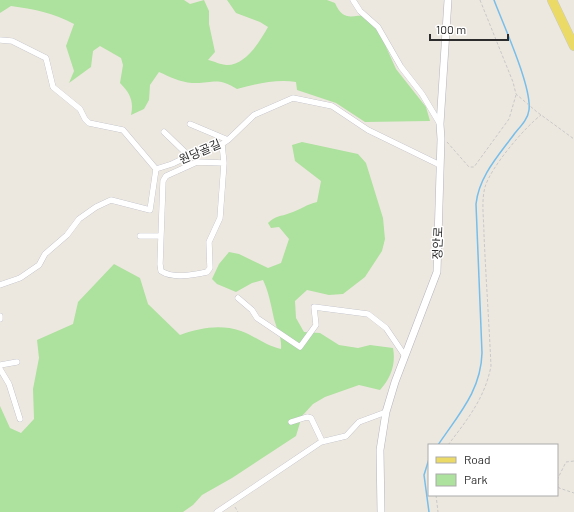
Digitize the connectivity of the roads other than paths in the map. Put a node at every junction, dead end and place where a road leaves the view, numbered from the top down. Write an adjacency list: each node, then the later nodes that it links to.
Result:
1 (354, 0): 9 (street, 정안로)
2 (448, 0): 9 (street, 정안로)
3 (552, 0): 7 (main road)
4 (557, 0): 5 (main road)
5 (574, 34)
6 (0, 40): 16 (street)
7 (574, 46)
8 (190, 124): 11 (street)
9 (440, 124): 15 (street, 정안로)
10 (164, 132): 13 (street)
11 (228, 140): 12 (street, 원당골길); 15 (street, 원당골길)
12 (222, 144): 13 (street, 원당골길); 14 (street)
13 (189, 156): 16 (street, 원당골길)
14 (224, 163): 18 (street); 18 (street)
15 (440, 164): 23 (street, 정안로)
16 (156, 169): 19 (street)
17 (140, 236): 18 (street)
18 (160, 236)
19 (0, 285)
20 (238, 298): 23 (street)
21 (0, 316): 22 (street)
22 (0, 320)
23 (405, 356): 27 (street, 정안로)
24 (17, 362): 25 (street)
25 (0, 366)
26 (0, 369): 28 (street)
27 (386, 412): 30 (street); 32 (street, 정안로)
28 (20, 419)
29 (291, 422): 30 (street)
30 (322, 441): 31 (street)
31 (217, 512)
32 (381, 512)

